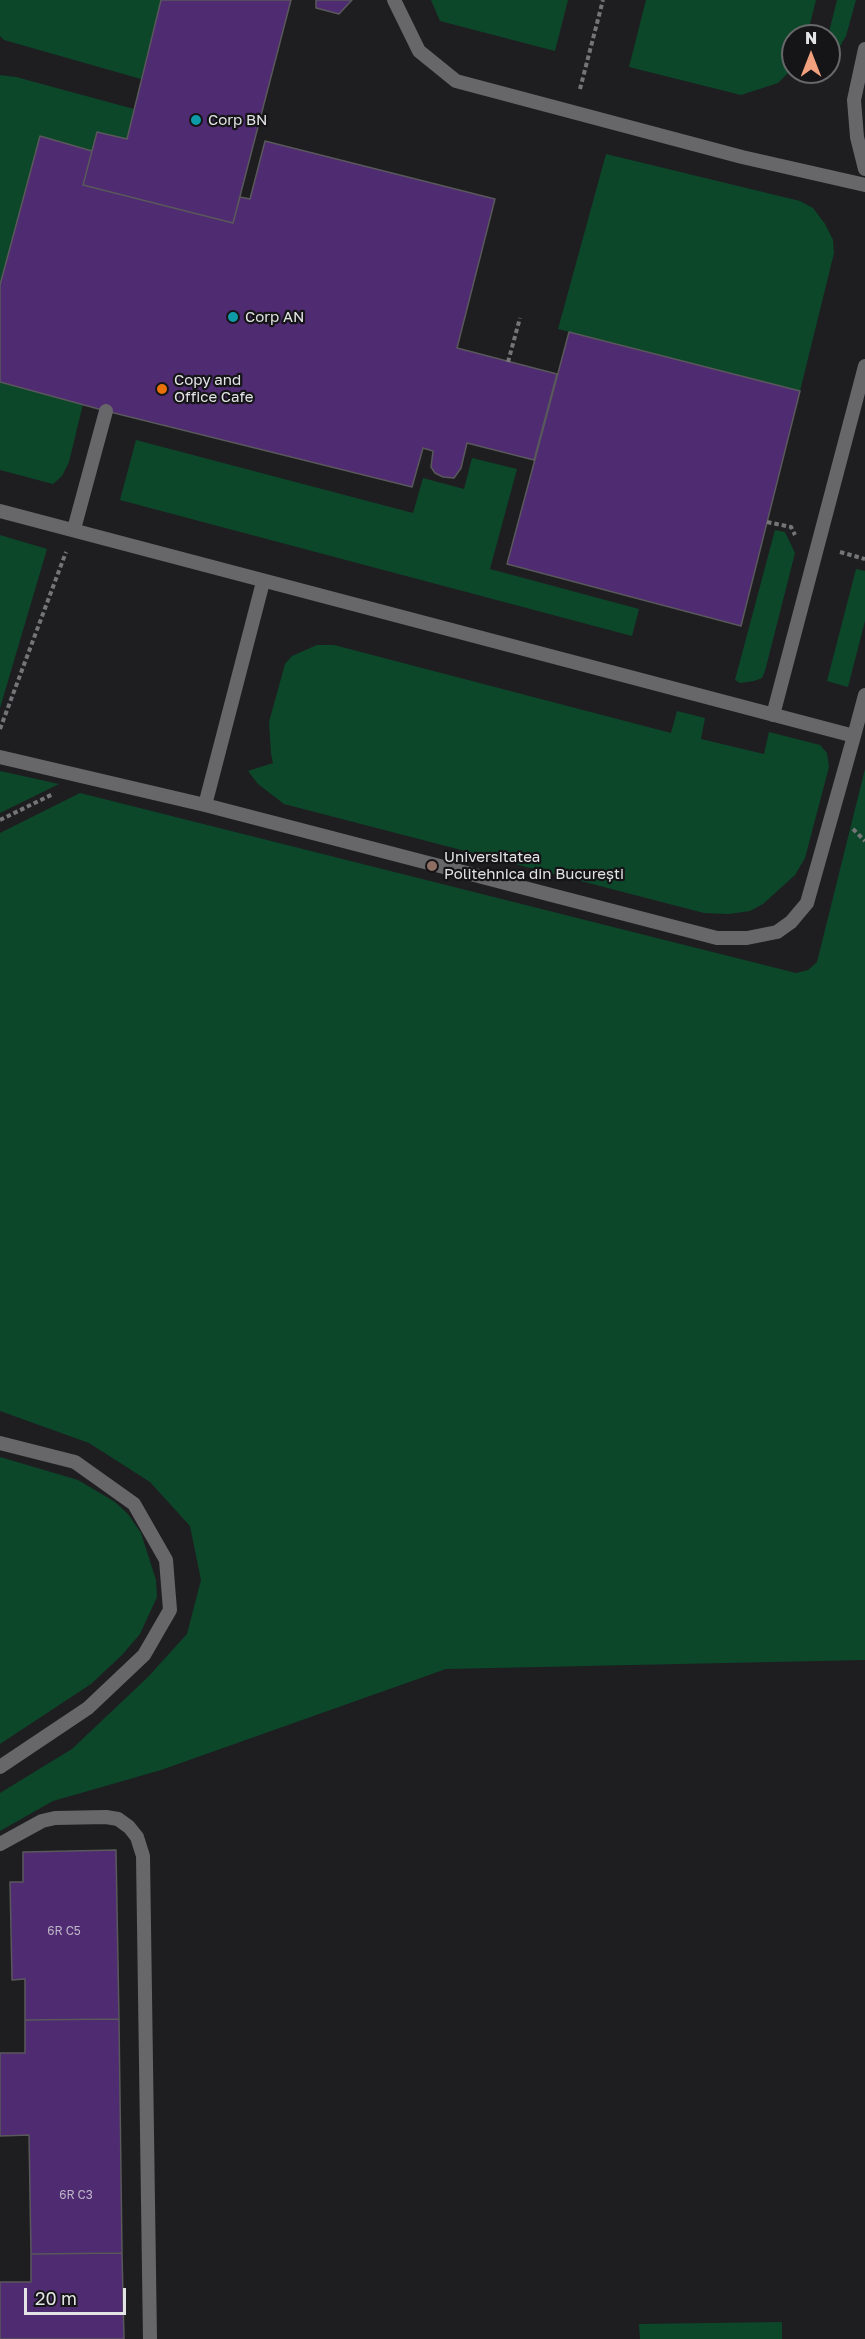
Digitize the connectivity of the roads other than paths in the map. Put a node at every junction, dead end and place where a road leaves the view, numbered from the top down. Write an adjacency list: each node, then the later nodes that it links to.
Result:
1 (394, 0): 4 (lane)
2 (865, 49): 3 (lane)
3 (865, 169)
4 (865, 185)
5 (865, 366): 11 (lane)
6 (106, 411): 8 (lane)
7 (0, 511): 8 (lane)
8 (74, 529): 9 (lane)
9 (263, 582): 11 (lane); 14 (lane)
10 (865, 695): 12 (lane)
11 (773, 715): 12 (lane)
12 (854, 736): 14 (lane)
13 (0, 757): 14 (lane)
14 (205, 805)
15 (0, 1443): 16 (lane)
16 (0, 1767)
17 (0, 1844): 18 (lane)
18 (150, 2339)

